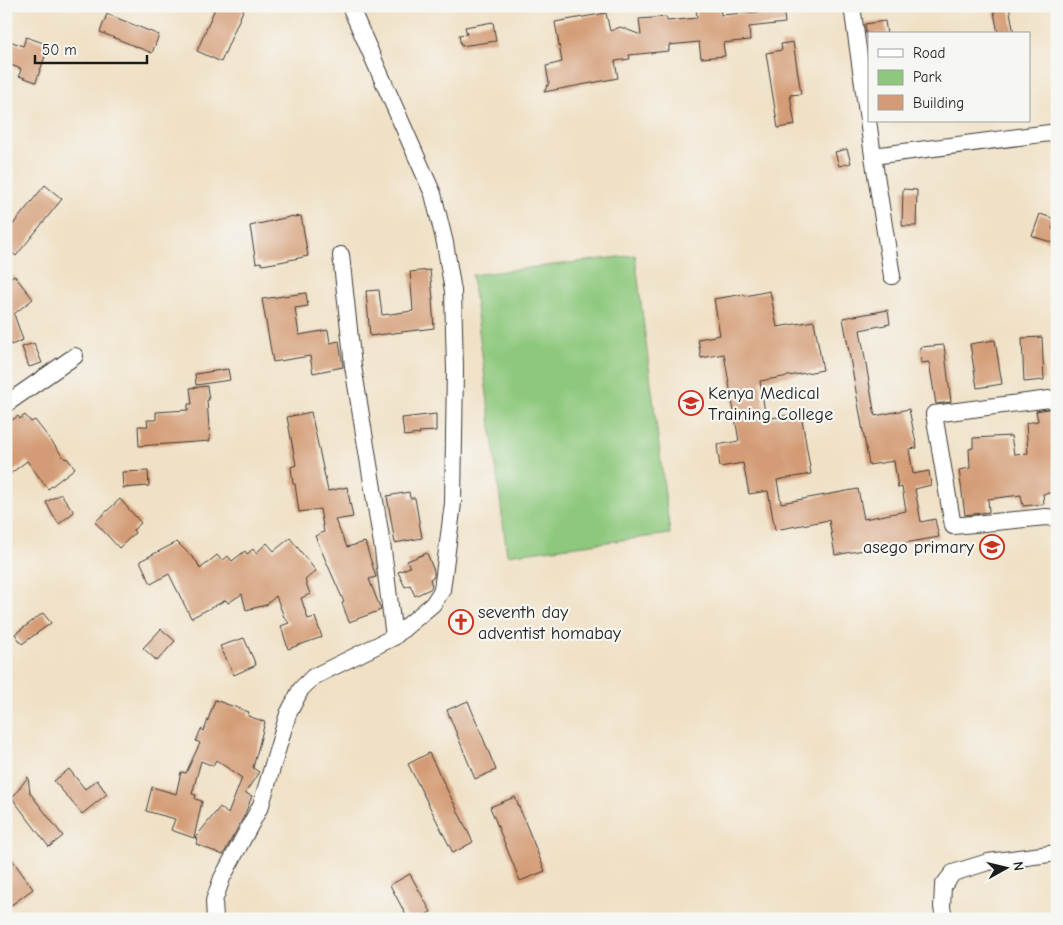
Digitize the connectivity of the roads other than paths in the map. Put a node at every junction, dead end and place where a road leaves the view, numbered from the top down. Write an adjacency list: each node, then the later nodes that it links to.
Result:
1 (350, 6): 13 (street)
2 (852, 6): 3 (street)
3 (868, 120)
4 (868, 122): 6 (street)
5 (1057, 132): 6 (street)
6 (873, 156): 8 (street)
7 (341, 255): 13 (street)
8 (892, 276)
9 (75, 356): 11 (street)
10 (1057, 398): 12 (street)
11 (6, 404)
12 (1057, 518)
13 (394, 637): 15 (street)
14 (1057, 853): 16 (street)
15 (215, 919)
16 (944, 919)

